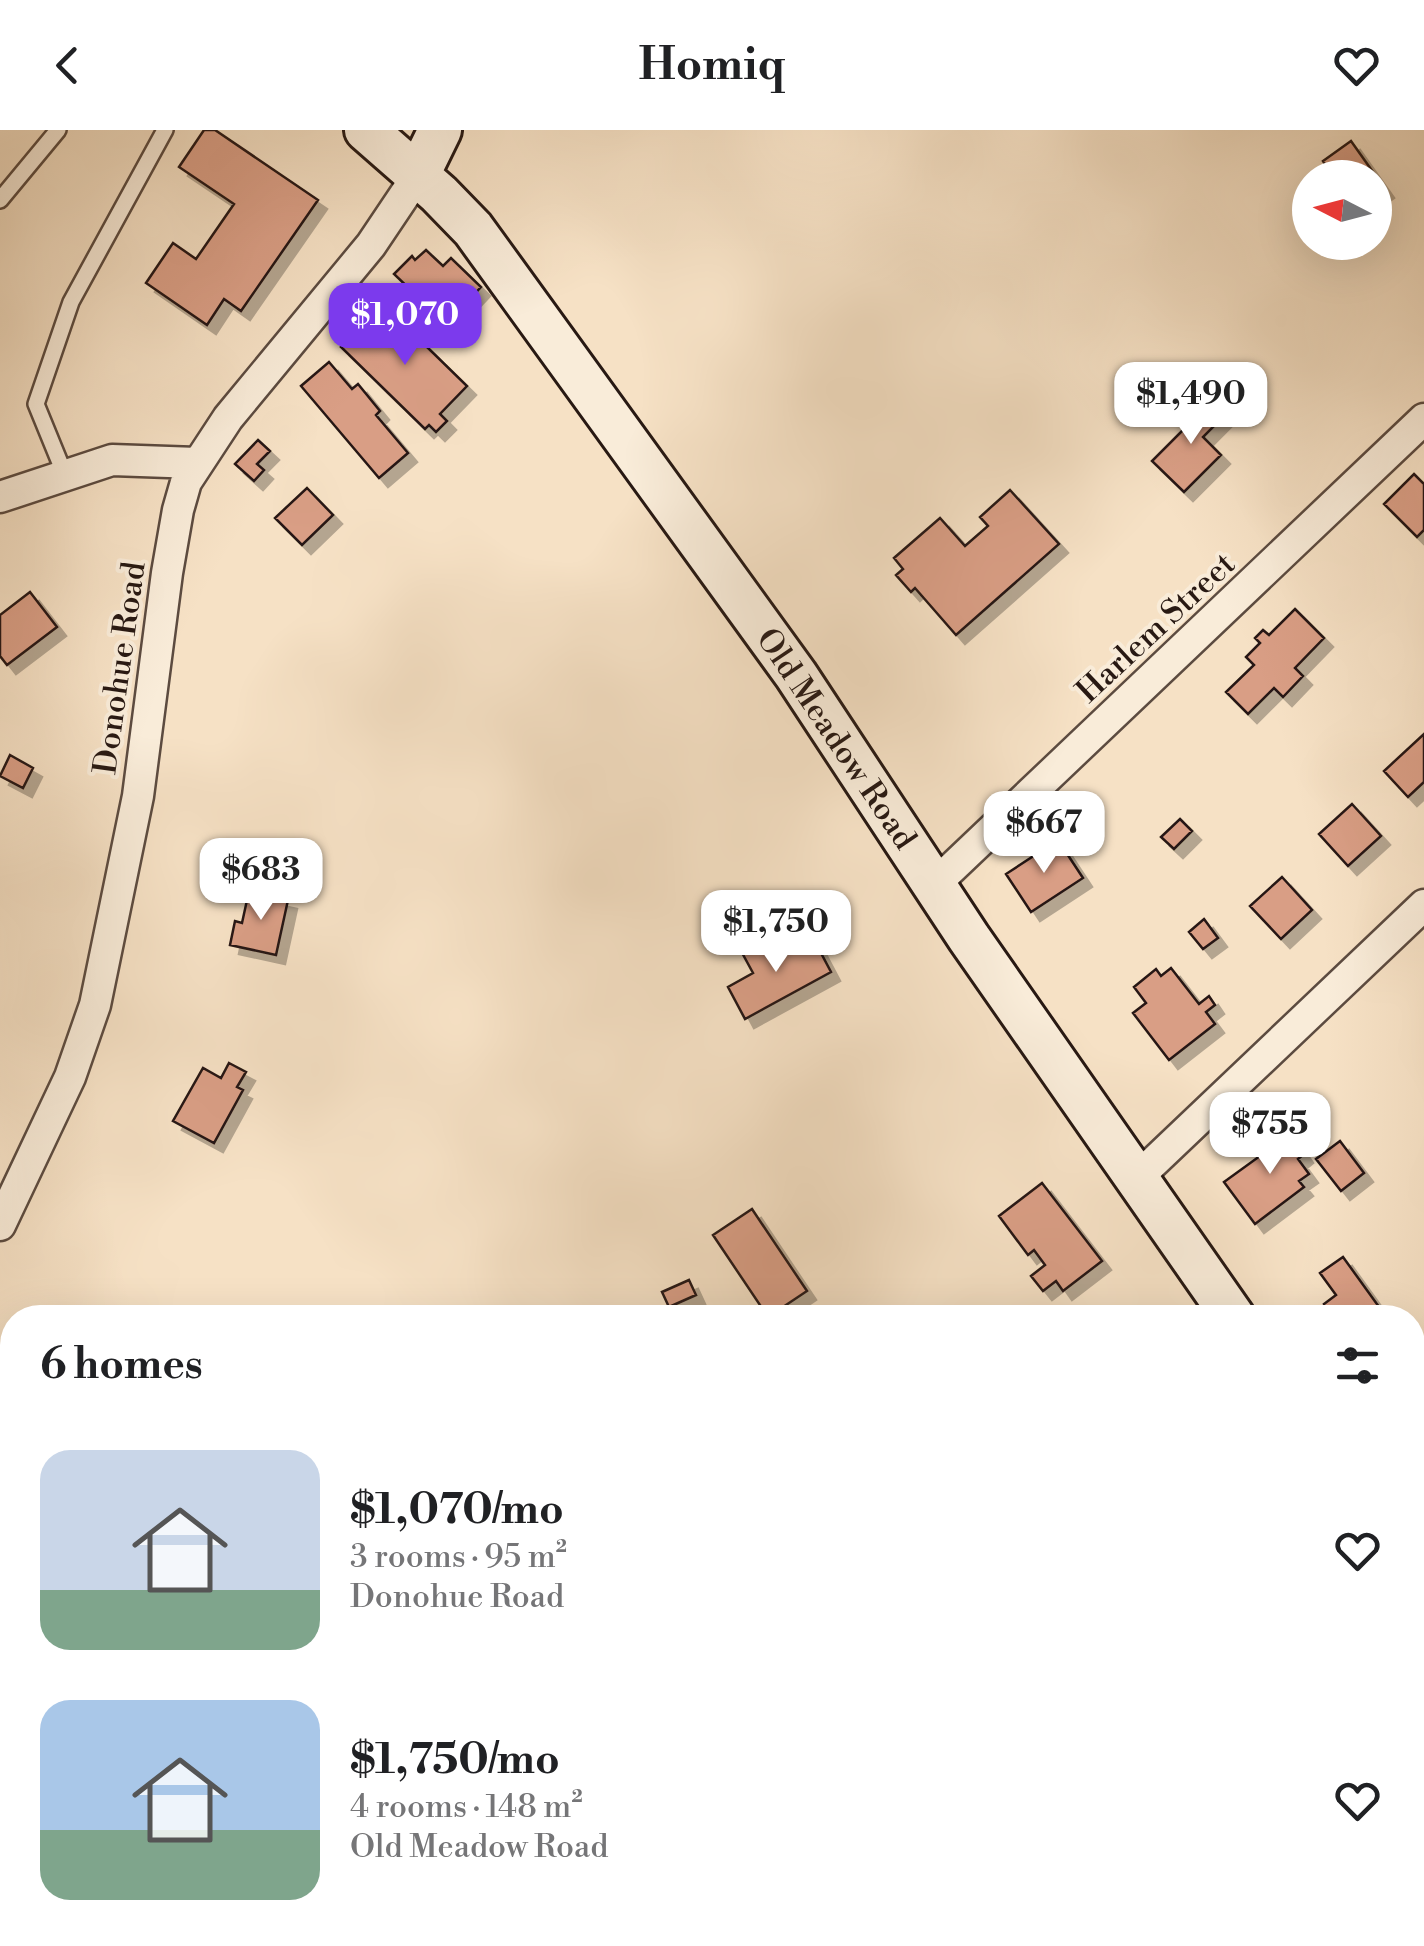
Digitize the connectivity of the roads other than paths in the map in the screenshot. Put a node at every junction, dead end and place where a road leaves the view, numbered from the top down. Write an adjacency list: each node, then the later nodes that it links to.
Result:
1 (58, 130): 6 (lane)
2 (165, 130): 9 (lane)
3 (366, 130): 5 (street, Old Meadow Road)
4 (440, 130): 5 (street)
5 (418, 175): 8 (street, Donohue Road); 11 (street, Old Meadow Road)
6 (0, 200)
7 (1424, 419): 11 (street, Harlem Street)
8 (197, 463): 9 (street); 14 (street, Donohue Road)
9 (66, 475): 10 (street)
10 (0, 497)
11 (934, 886): 13 (street, Old Meadow Road)
12 (1424, 905): 13 (street)
13 (1137, 1178): 15 (street, Old Meadow Road)
14 (0, 1225)
15 (1225, 1305)

